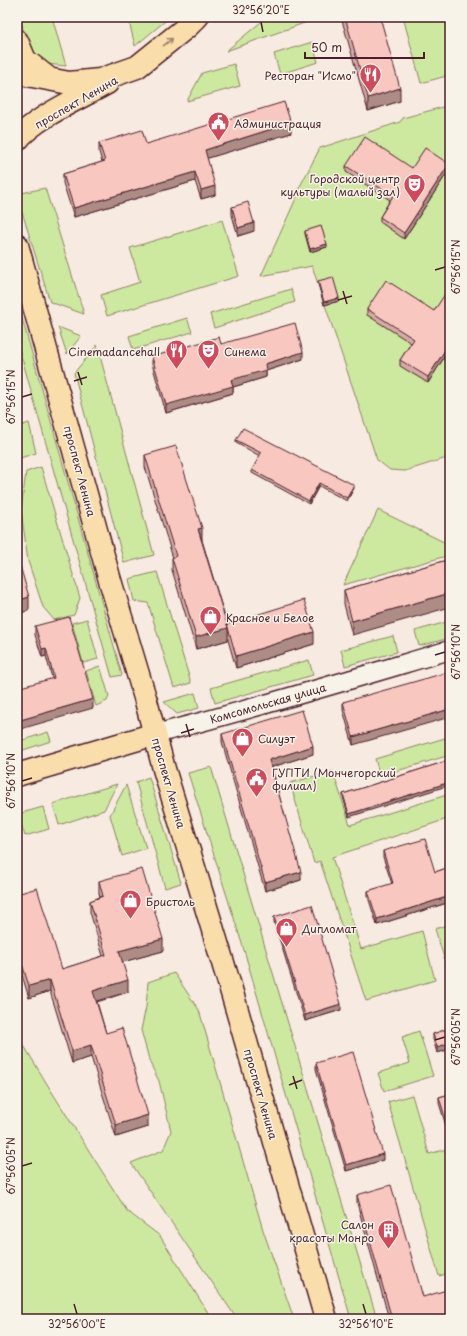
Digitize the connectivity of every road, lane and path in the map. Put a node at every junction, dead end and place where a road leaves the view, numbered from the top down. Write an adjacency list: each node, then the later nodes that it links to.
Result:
1 (197, 17): 3 (main road, one-way to 1)
2 (17, 41): 5 (main road)
3 (137, 67): 5 (main road); 6 (main road, проспект Ленина)
4 (17, 73): 5 (main road)
5 (50, 80)
6 (17, 140)
7 (17, 246): 9 (main road, проспект Ленина)
8 (450, 650): 9 (street, Комсомольская улица)
9 (155, 734): 10 (main road, Комсомольская улица); 11 (main road, проспект Ленина)
10 (17, 775)
11 (326, 1319)

